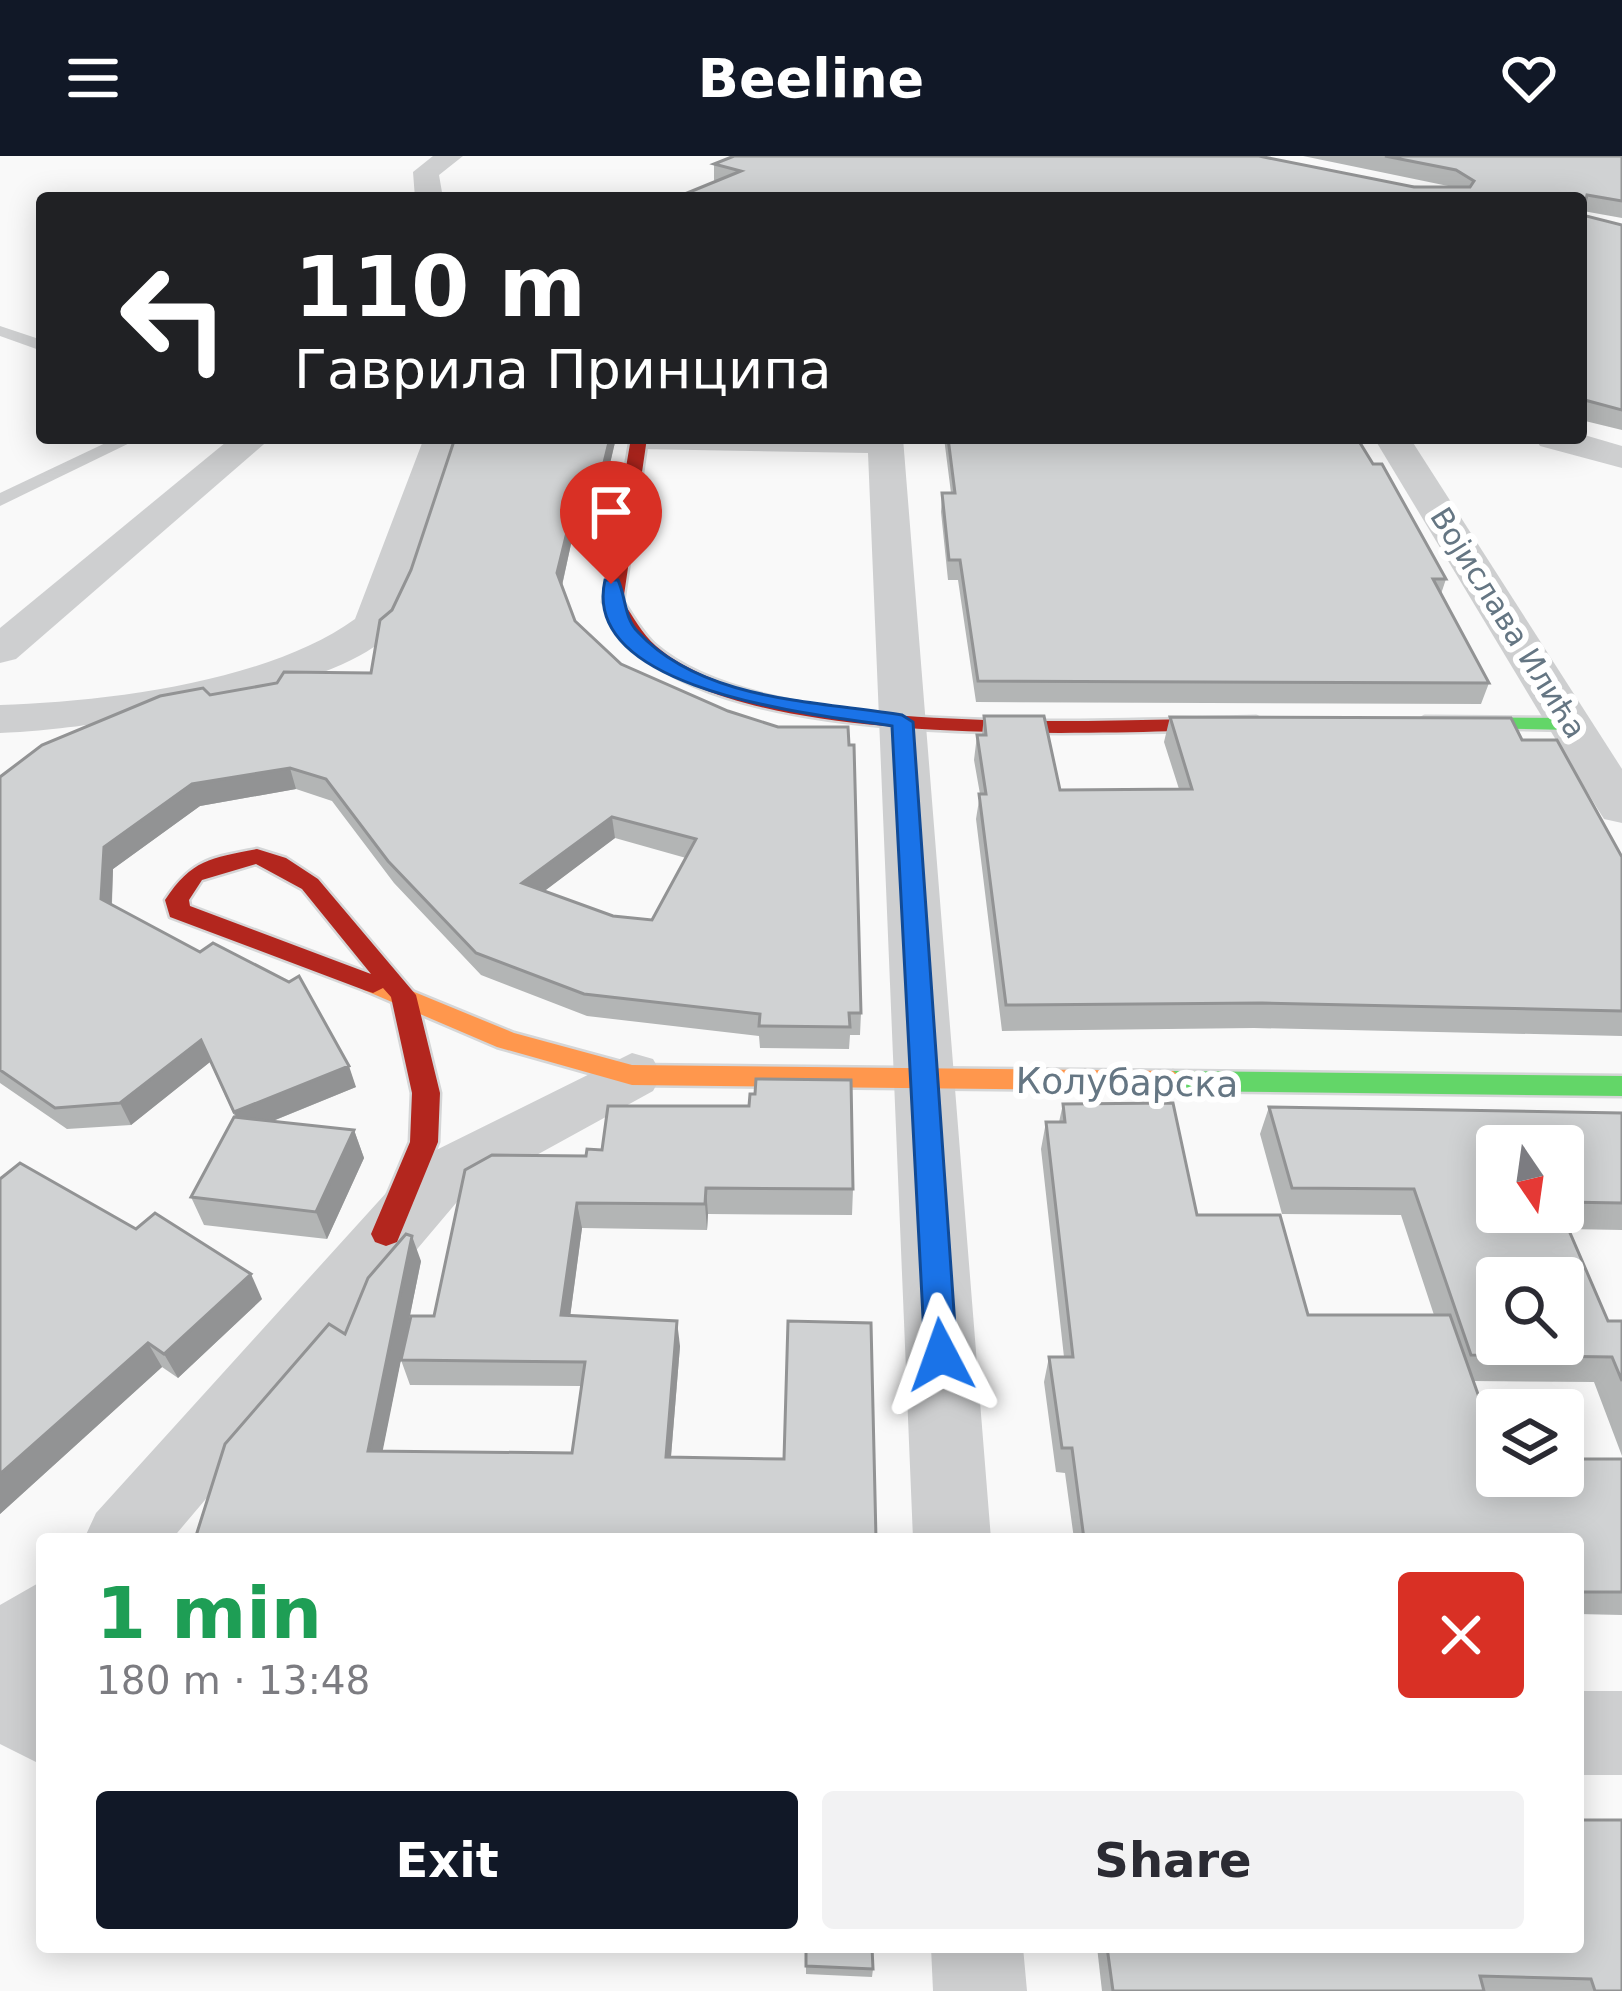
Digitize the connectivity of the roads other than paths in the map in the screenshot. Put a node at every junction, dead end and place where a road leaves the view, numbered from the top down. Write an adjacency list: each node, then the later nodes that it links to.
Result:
1 (450, 156): 2 (street)
2 (428, 192)
3 (0, 332): 4 (lane)
4 (36, 344)
5 (118, 444): 13 (lane)
6 (246, 444): 14 (street)
7 (440, 444): 15 (street)
8 (638, 444): 16 (street)
9 (885, 444): 16 (street)
10 (1396, 444): 19 (street, Војислава Илића)
11 (1575, 444): 12 (street)
12 (1622, 457)
13 (0, 500)
14 (0, 650)
15 (0, 719)
16 (902, 722): 17 (street); 23 (street)
17 (1285, 723)
18 (1404, 723): 19 (street)
19 (1572, 724): 20 (street, Војислава Илића)
20 (1622, 808)
21 (403, 995): 21 (street, Колубарска); 22 (street, Колубарска); 25 (street, Колубарска)
22 (632, 1075): 23 (street, Колубарска); 25 (street, Колубарска)
23 (924, 1080): 24 (street, Колубарска); 27 (street)
24 (1622, 1087)
25 (386, 1234): 26 (street, Колубарска)
26 (128, 1533)
27 (952, 1533)
28 (36, 1627): 29 (street)
29 (0, 1661)
30 (0, 1694): 31 (street)
31 (36, 1719)
32 (1584, 1733): 33 (street)
33 (1622, 1733)
34 (977, 1953): 35 (street)
35 (980, 1991)

